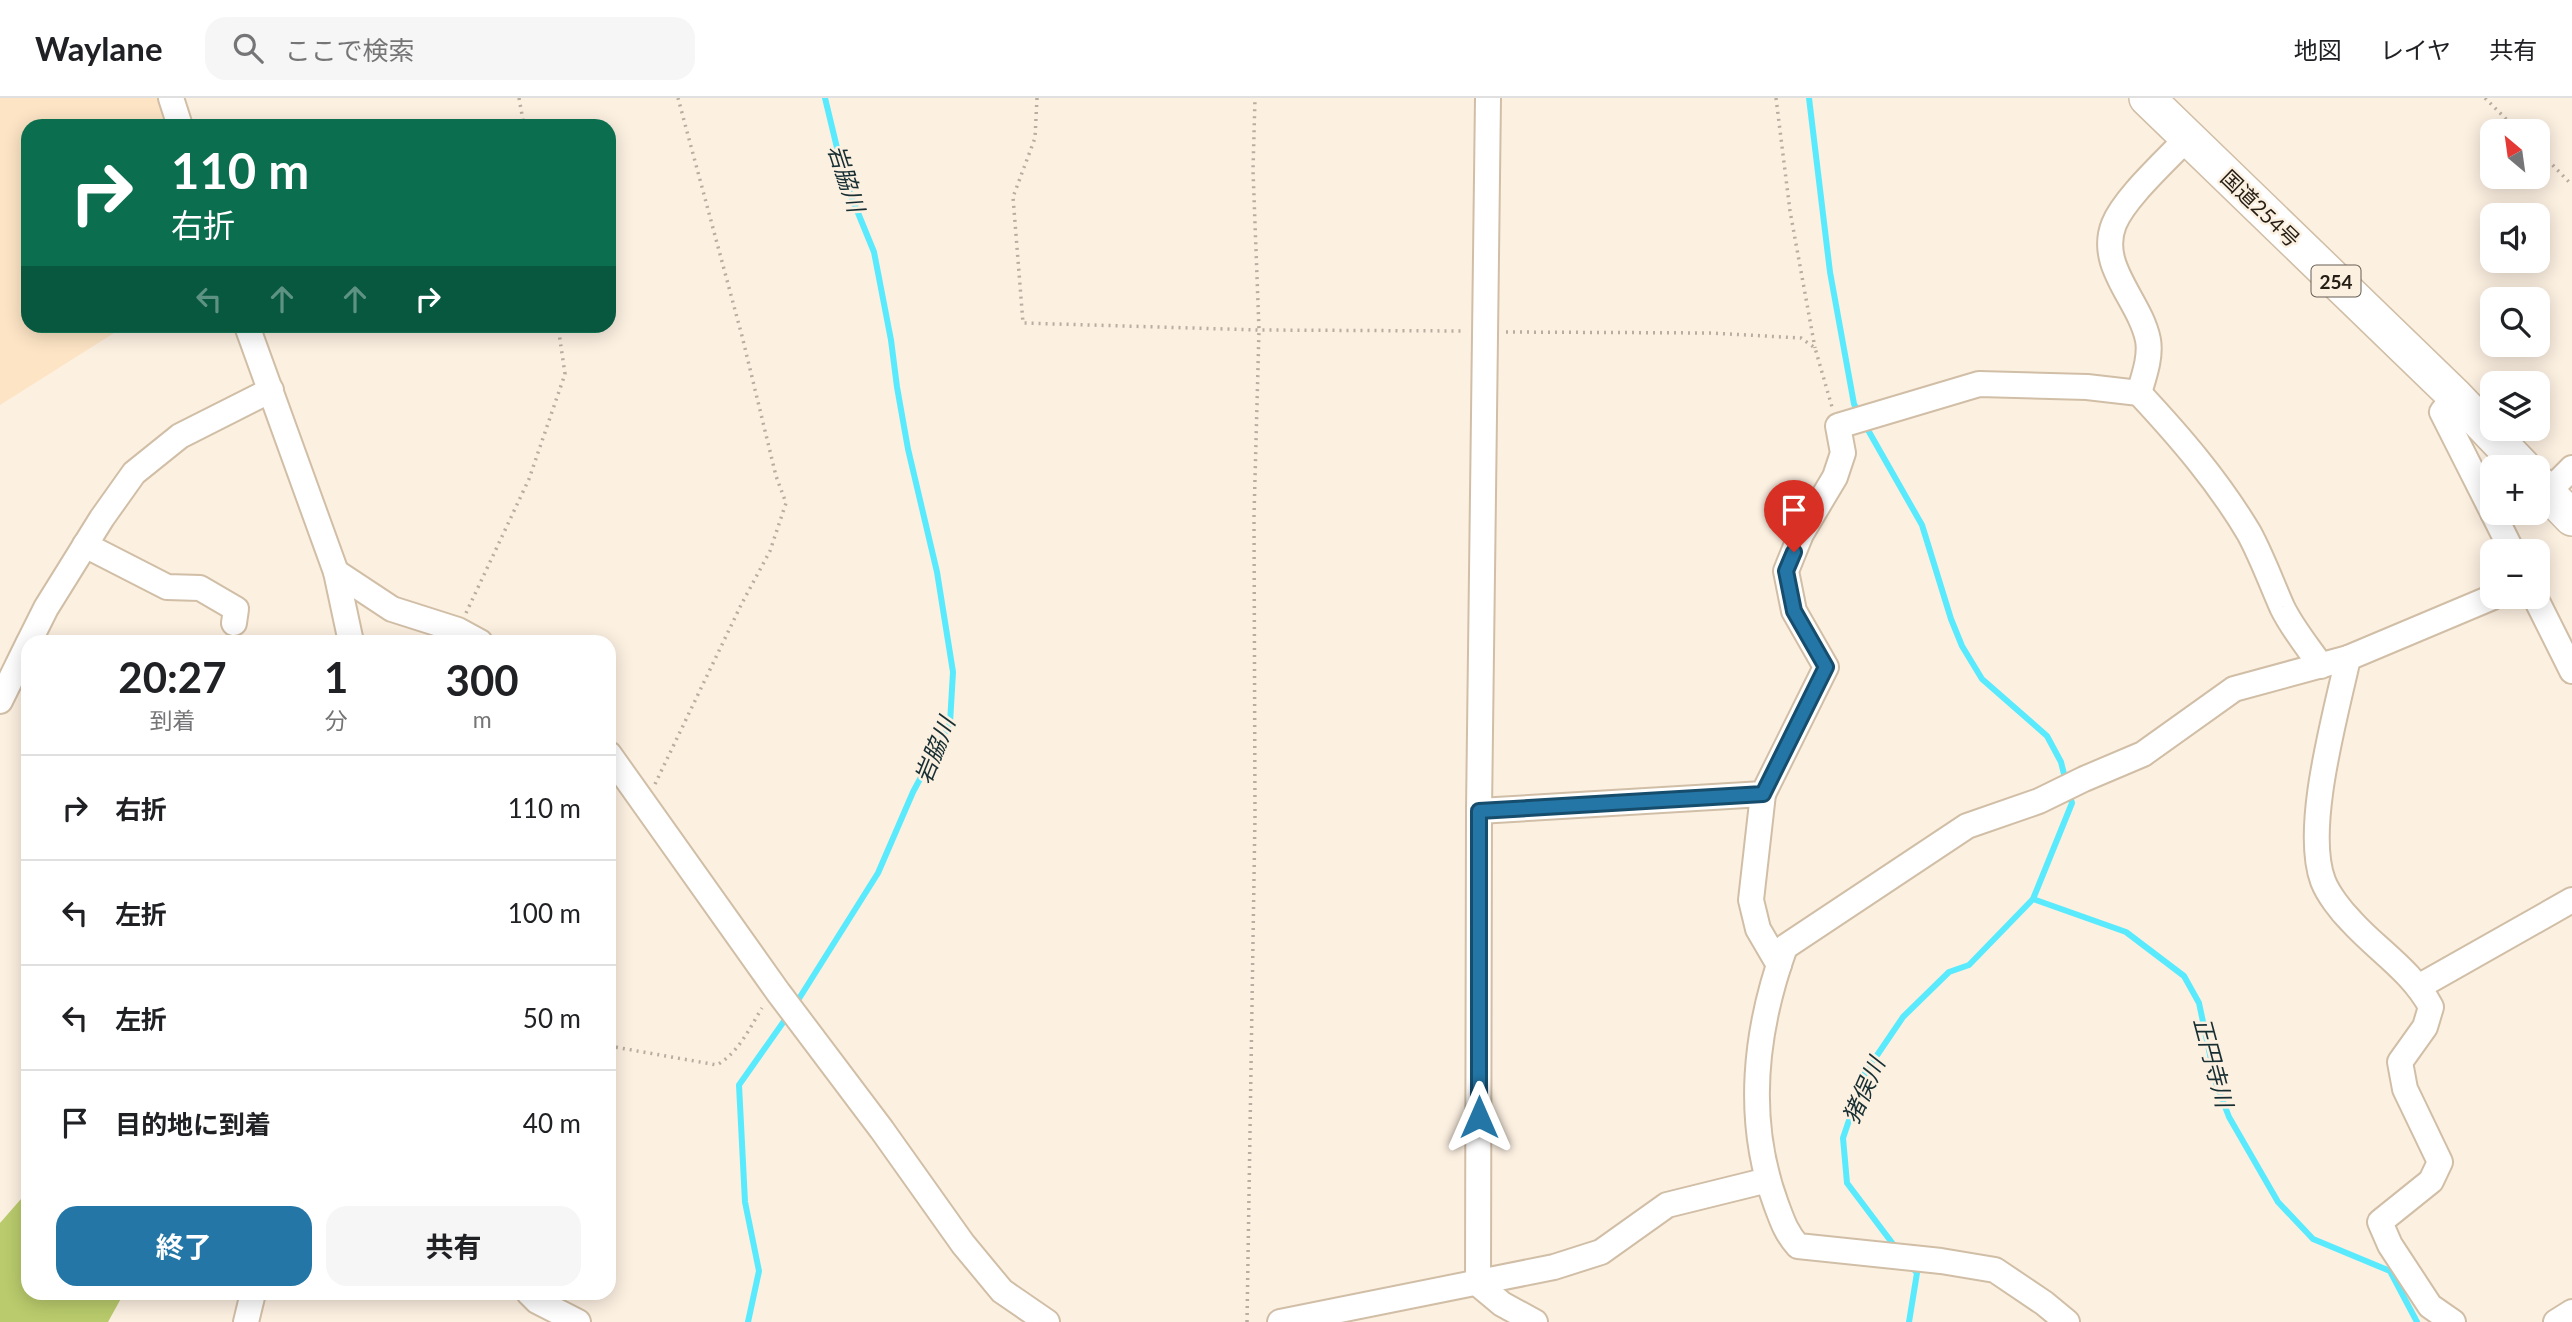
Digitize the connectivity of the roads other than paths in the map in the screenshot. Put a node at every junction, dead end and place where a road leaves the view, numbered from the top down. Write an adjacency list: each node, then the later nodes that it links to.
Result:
1 (171, 98): 4 (street)
2 (1488, 98): 31 (street)
3 (2147, 98): 5 (highway, 国道254号 / 254)
4 (178, 119)
5 (2188, 138): 8 (street); 9 (highway, 国道254号 / 254)
6 (250, 333): 7 (street)
7 (271, 390): 16 (street); 17 (street)
8 (2139, 393): 26 (street); 30 (street)
9 (2455, 396): 10 (highway, 国道254号 / 254); 13 (street)
10 (2512, 455)
11 (2572, 468): 12 (street)
12 (2550, 483)
13 (2480, 488)
14 (2550, 496): 15 (highway)
15 (2572, 518)
16 (85, 545): 20 (street); 21 (street)
17 (336, 572): 22 (street); 23 (street)
18 (2480, 602): 25 (street)
19 (2541, 609): 27 (street)
20 (234, 623)
21 (32, 635)
22 (350, 635)
23 (467, 635)
24 (21, 658): 28 (street)
25 (2348, 658): 26 (street); 34 (street)
26 (2321, 666): 33 (street)
27 (2572, 671)
28 (0, 701)
29 (616, 764): 42 (street)
30 (1763, 794): 31 (street); 33 (street)
31 (1479, 811): 36 (street)
32 (2572, 900): 34 (street)
33 (1779, 965): 35 (street)
34 (2420, 986): 46 (street)
35 (1768, 1180): 36 (street); 45 (street)
36 (1478, 1284): 43 (street); 44 (street)
37 (251, 1300): 40 (street)
38 (536, 1300): 41 (street)
39 (2572, 1312): 47 (street)
40 (246, 1322)
41 (578, 1322)
42 (1047, 1322)
43 (1280, 1322)
44 (1535, 1322)
45 (2067, 1322)
46 (2453, 1322)
47 (2556, 1322)

